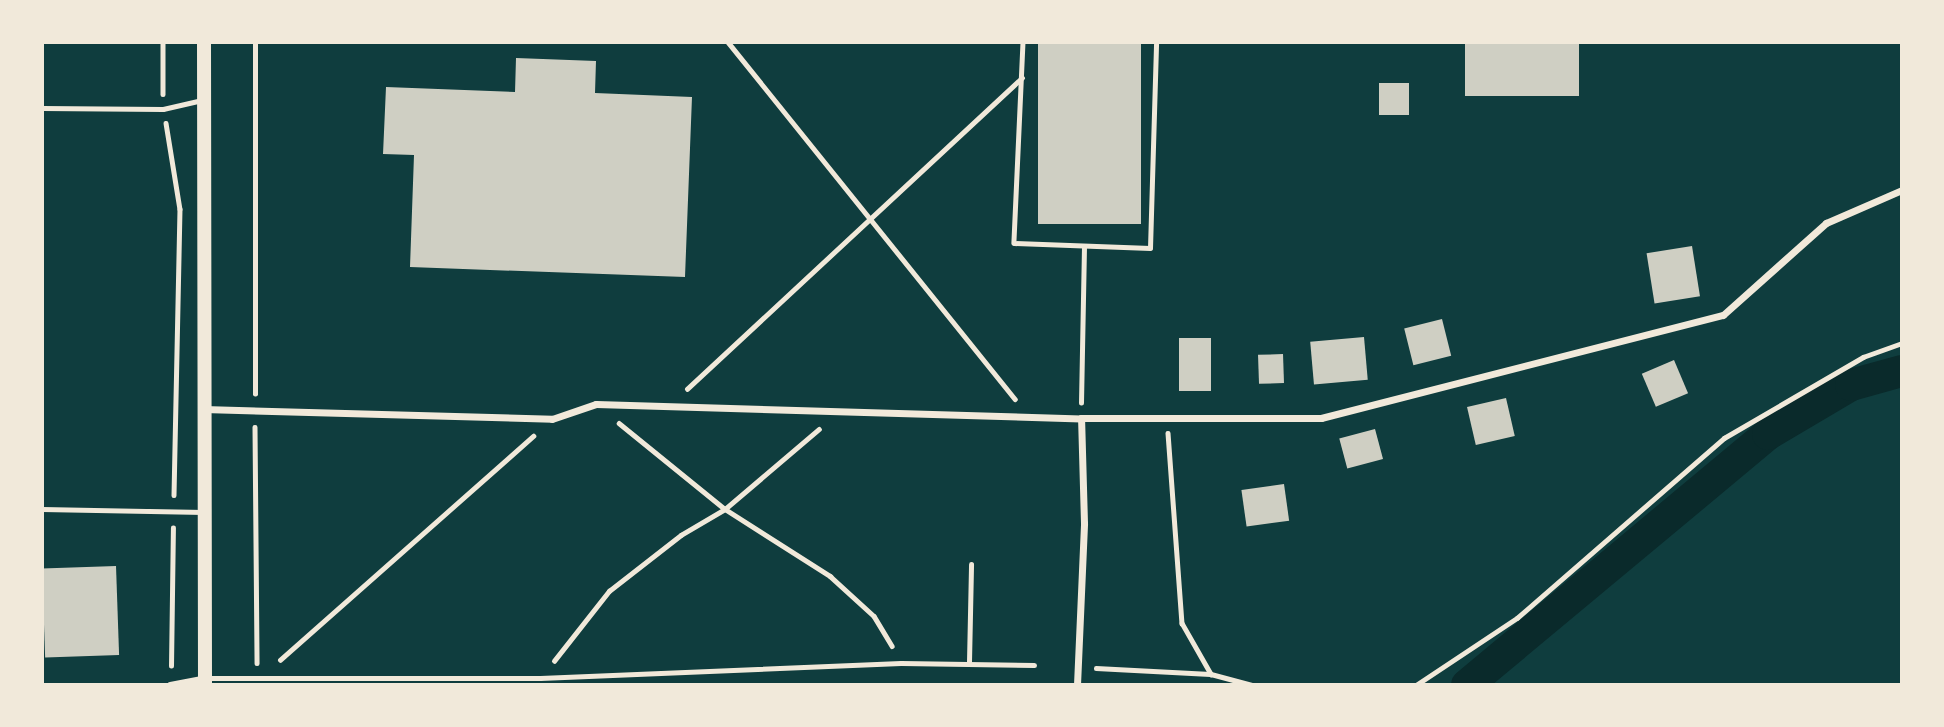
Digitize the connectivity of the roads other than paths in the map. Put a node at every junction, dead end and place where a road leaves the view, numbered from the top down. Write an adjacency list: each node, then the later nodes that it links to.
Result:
1 (204, 42): 2 (main road)
2 (204, 100): 3 (lane); 5 (main road)
3 (42, 108)
4 (1902, 190): 6 (street)
5 (202, 409): 6 (street); 8 (main road)
6 (1081, 418): 14 (street)
7 (42, 509): 8 (lane)
8 (207, 512): 12 (main road)
9 (971, 564): 10 (lane)
10 (969, 662): 11 (lane); 12 (lane)
11 (1034, 665)
12 (205, 682): 13 (street)
13 (170, 685)
14 (1077, 685)

